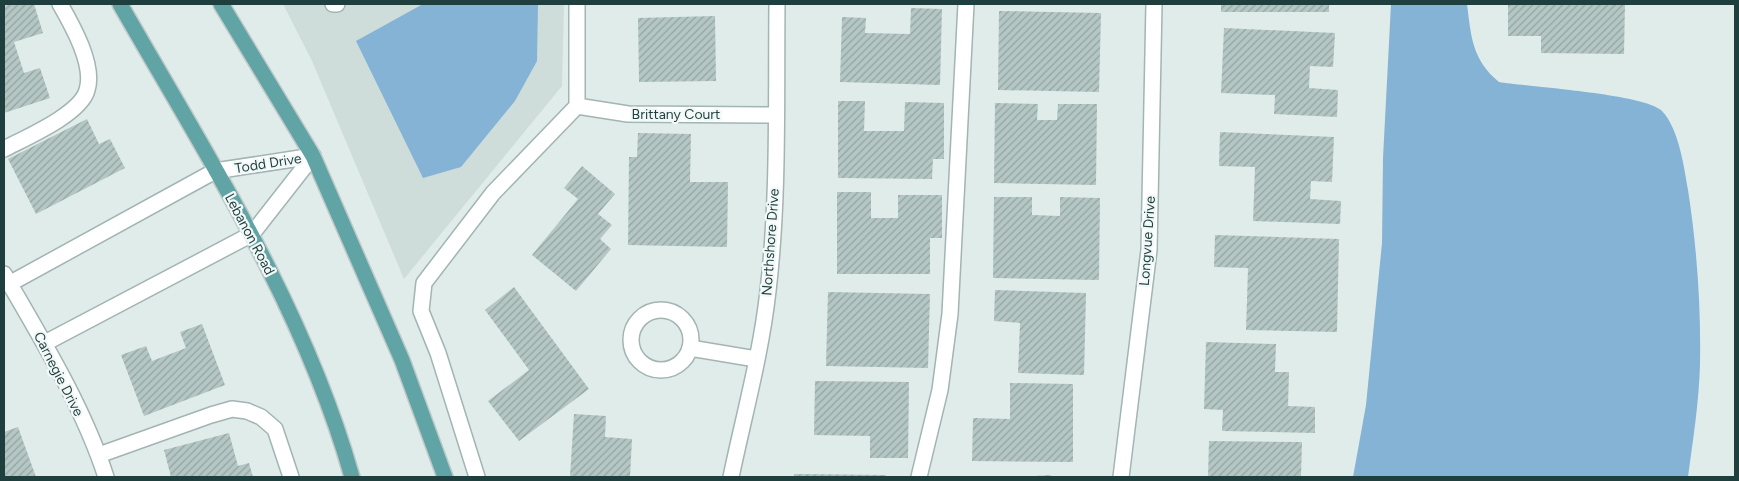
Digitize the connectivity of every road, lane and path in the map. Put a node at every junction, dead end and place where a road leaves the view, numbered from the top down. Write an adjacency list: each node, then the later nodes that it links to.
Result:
1 (60, 4): 10 (street)
2 (120, 4): 12 (main road, Lebanon Road)
3 (221, 4): 11 (main road)
4 (577, 4): 8 (street)
5 (777, 4): 9 (street, Northshore Drive)
6 (966, 4): 25 (street)
7 (1154, 4): 26 (street, Longvue Drive)
8 (577, 106): 9 (street, Brittany Court); 23 (street)
9 (775, 115): 17 (street, Northshore Drive)
10 (4, 149)
11 (313, 156): 12 (street, Todd Drive); 13 (street, Todd Drive); 22 (main road)
12 (215, 171): 13 (main road, Lebanon Road); 14 (street, Todd Drive)
13 (252, 234): 15 (street, Todd Drive); 21 (main road, Lebanon Road)
14 (7, 279): 15 (street, Carnegie Drive)
15 (45, 342): 18 (street, Carnegie Drive)
16 (690, 348): 16 (street); 17 (street)
17 (756, 359): 24 (street, Northshore Drive)
18 (99, 455): 19 (street, Carnegie Drive); 20 (street)
19 (106, 477)
20 (291, 477)
21 (352, 477)
22 (444, 477)
23 (477, 477)
24 (731, 477)
25 (919, 477)
26 (1121, 477)

